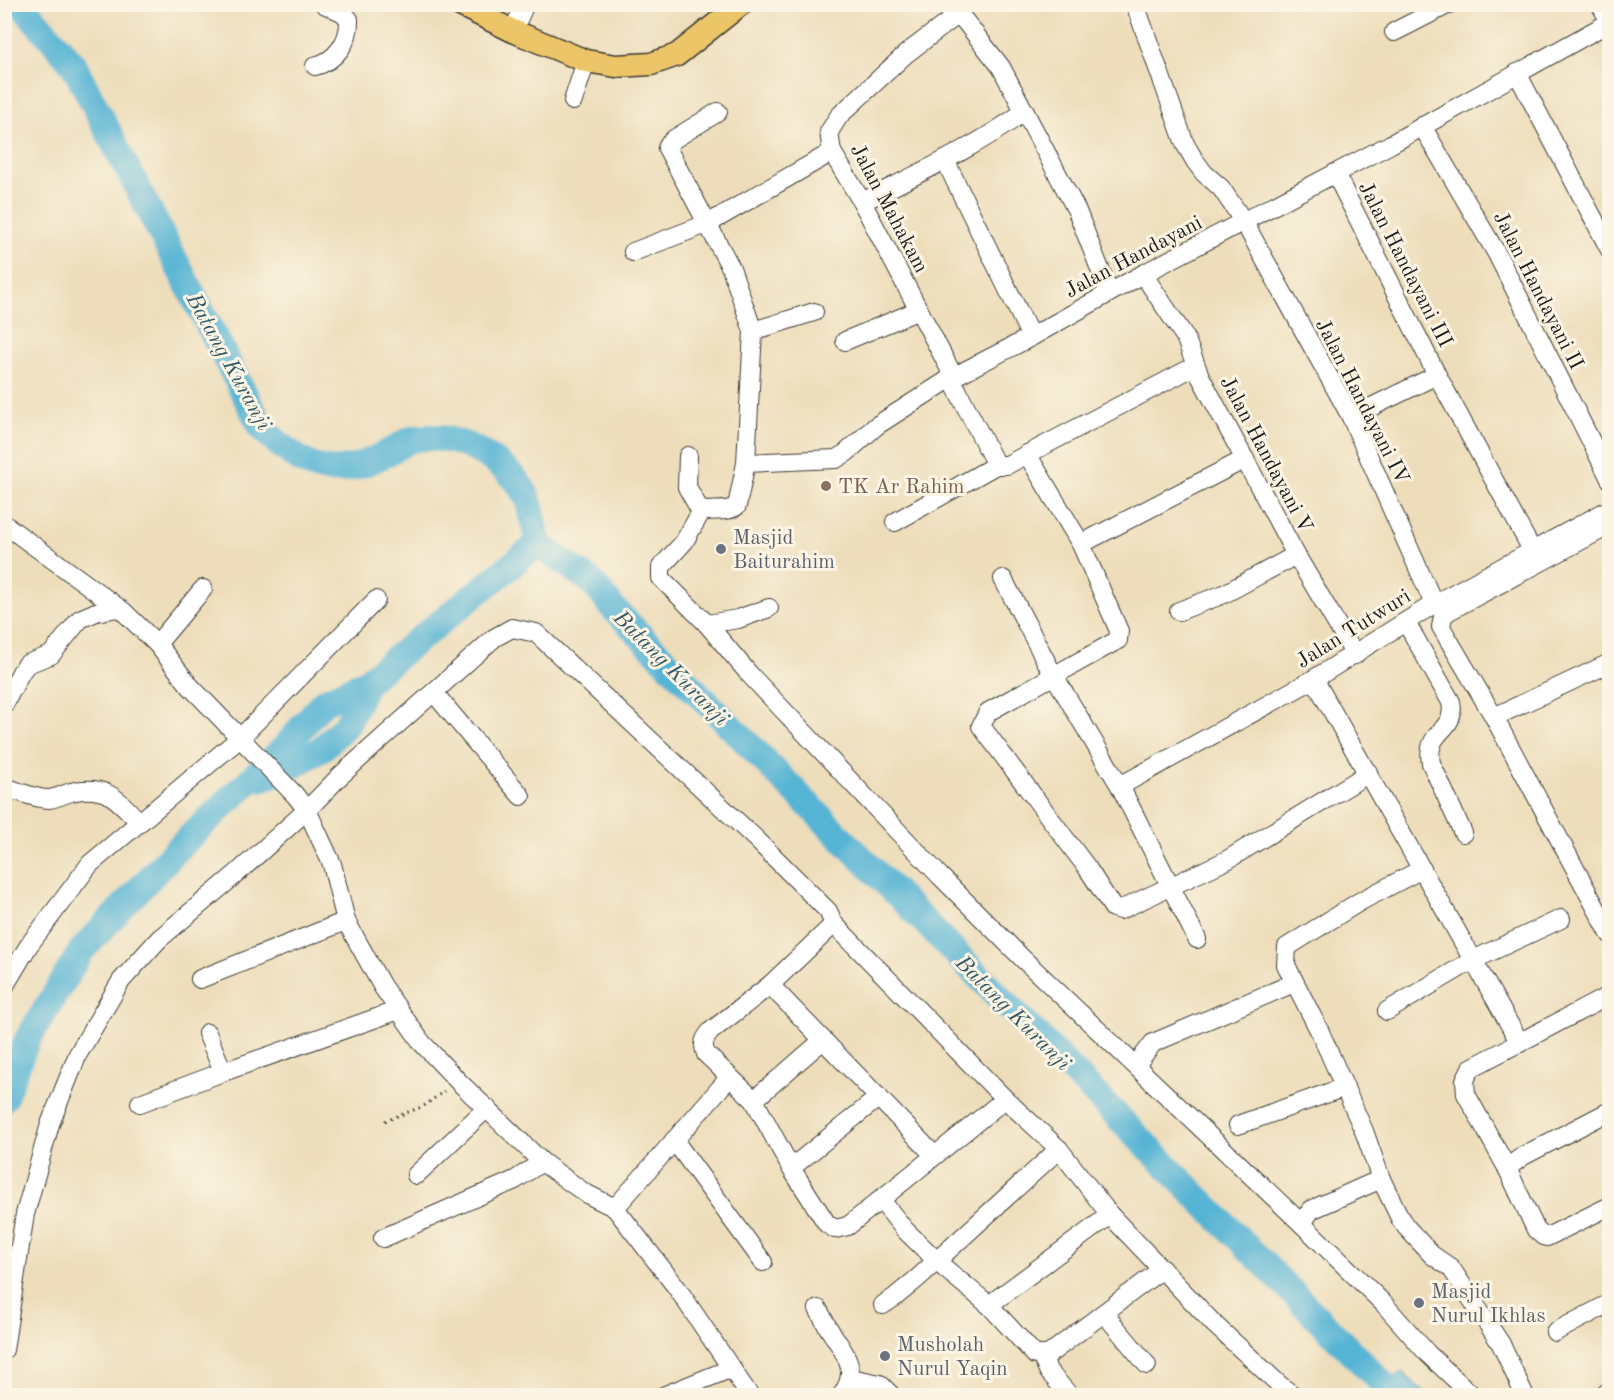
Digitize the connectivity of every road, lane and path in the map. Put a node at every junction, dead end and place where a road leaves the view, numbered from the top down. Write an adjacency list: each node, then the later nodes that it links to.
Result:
1 (324, 4): 13 (street)
2 (458, 4): 10 (main road)
3 (525, 4): 10 (street)
4 (741, 4): 12 (main road)
5 (1135, 4): 23 (street, Jalan Handayani IV)
6 (1449, 4): 11 (street)
7 (1600, 4): 9 (street)
8 (955, 9): 16 (street); 19 (street, Jalan Mahakam)
9 (1610, 22): 14 (street, Jalan Handayani)
10 (513, 31): 12 (main road)
11 (1394, 32)
12 (586, 61): 15 (street)
13 (315, 66)
14 (1517, 73): 18 (street, Jalan Handayani); 25 (street)
15 (573, 100)
16 (1025, 111): 20 (street); 28 (street)
17 (718, 112): 24 (street)
18 (1422, 126): 21 (street, Jalan Handayani); 43 (street, Jalan Handayani II)
19 (832, 152): 22 (street, Jalan Mahakam); 24 (street)
20 (945, 160): 22 (street); 32 (street)
21 (1335, 174): 23 (street, Jalan Handayani); 35 (street, Jalan Handayani III)
22 (862, 202): 29 (street, Jalan Mahakam)
23 (1244, 222): 27 (street, Jalan Handayani); 37 (street, Jalan Handayani IV)
24 (709, 223): 26 (street); 31 (street)
25 (1610, 250)
26 (633, 252)
27 (1143, 274): 28 (street, Jalan Handayani); 34 (street, Jalan Handayani V)
28 (1109, 292): 32 (street, Jalan Handayani)
29 (919, 310): 33 (street); 36 (street, Jalan Mahakam)
30 (814, 312): 31 (street)
31 (753, 331): 41 (street)
32 (1031, 337): 36 (street, Jalan Handayani)
33 (845, 340)
34 (1195, 366): 38 (street); 40 (street, Jalan Handayani V)
35 (1437, 375): 37 (street, Jalan Handayani III); 50 (street, Jalan Handayani III)
36 (952, 378): 41 (street, Jalan Handayani); 42 (street, Jalan Mahakam)
37 (1351, 417): 55 (street, Jalan Handayani IV)
38 (1028, 454): 42 (street); 49 (street)
39 (688, 456): 45 (street)
40 (1245, 459): 49 (street); 51 (street, Jalan Handayani V)
41 (747, 463): 45 (street)
42 (996, 465): 46 (street)
43 (1610, 479)
44 (1610, 510): 50 (street, Jalan Tutwuri)
45 (701, 512): 60 (street)
46 (895, 522)
47 (4, 524): 56 (street)
48 (1610, 525): 68 (street)
49 (1081, 544): 64 (street)
50 (1532, 550): 55 (street, Jalan Tutwuri)
51 (1296, 555): 58 (street); 62 (street, Jalan Handayani V)
52 (1003, 579): 64 (street)
53 (203, 589): 61 (street)
54 (376, 600): 69 (street)
55 (1434, 604): 59 (street, Jalan Tutwuri)
56 (118, 608): 61 (street); 67 (street)
57 (769, 608): 60 (street)
58 (1179, 611)
59 (1406, 622): 62 (street, Jalan Tutwuri); 76 (street)
60 (707, 624): 96 (street)
61 (157, 644): 69 (street)
62 (1355, 654): 65 (street, Jalan Tutwuri)
63 (1610, 663): 68 (street)
64 (1056, 676): 71 (street); 78 (street)
65 (1314, 678): 70 (street); 71 (street, Jalan Tutwuri)
66 (434, 693): 73 (street); 74 (street); 82 (street)
67 (4, 705)
68 (1494, 717): 79 (street)
69 (244, 742): 74 (street); 75 (street)
70 (1368, 772): 77 (street); 78 (street)
71 (1120, 786): 78 (street)
72 (4, 787): 75 (street)
73 (521, 795)
74 (306, 810): 81 (street); 132 (street)
75 (138, 821): 89 (street)
76 (1463, 833)
77 (1422, 869): 85 (street); 87 (street)
78 (1170, 886): 84 (street)
79 (1605, 914): 83 (street)
80 (1561, 919): 85 (street)
81 (346, 921): 86 (street); 91 (street)
82 (834, 924): 88 (street); 102 (street)
83 (1610, 934)
84 (1197, 939)
85 (1473, 960): 92 (street); 95 (street)
86 (200, 979)
87 (1294, 983): 96 (street); 100 (street)
88 (770, 985): 94 (street); 98 (street)
89 (4, 987)
90 (1610, 995): 95 (street)
91 (399, 1010): 97 (street); 99 (street)
92 (1387, 1011)
93 (207, 1033): 97 (street)
94 (823, 1040): 101 (street); 103 (street)
95 (1520, 1043): 114 (street)
96 (1136, 1065): 121 (street)
97 (222, 1072): 104 (street)
98 (729, 1078): 103 (street); 109 (street)
99 (458, 1081): 105 (street); 107 (path)
100 (1345, 1087): 108 (street); 116 (street)
101 (879, 1097): 111 (street); 113 (street)
102 (1005, 1099): 110 (street); 111 (street)
103 (754, 1100): 113 (street)
104 (140, 1103)
105 (487, 1108): 112 (street); 115 (street)
106 (1610, 1111): 114 (street)
107 (385, 1121)
108 (1238, 1125)
109 (674, 1140): 119 (street); 124 (street)
110 (1059, 1149): 120 (street); 123 (street)
111 (934, 1155): 117 (street)
112 (542, 1162): 119 (street); 122 (street)
113 (790, 1168): 117 (street)
114 (1507, 1168): 118 (street)
115 (416, 1175)
116 (1381, 1179): 121 (street); 145 (street)
117 (880, 1199): 123 (street)
118 (1610, 1206)
119 (615, 1208): 135 (street)
120 (1110, 1215): 125 (street); 128 (street)
121 (1302, 1224): 144 (street)
122 (383, 1238)
123 (936, 1260): 127 (street); 128 (street)
124 (763, 1262)
125 (1162, 1269): 130 (street); 143 (street)
126 (1610, 1303): 131 (street)
127 (882, 1305)
128 (989, 1305): 133 (street)
129 (818, 1309): 136 (street)
130 (1104, 1313): 133 (street); 134 (street)
131 (1555, 1332)
132 (4, 1350)
133 (1041, 1356): 142 (street)
134 (1147, 1365)
135 (732, 1368): 138 (street); 139 (street)
136 (851, 1378): 140 (street); 141 (street)
137 (1610, 1390): 146 (street)
138 (663, 1395)
139 (750, 1395)
140 (841, 1395)
141 (892, 1395)
142 (1070, 1395)
143 (1294, 1395)
144 (1473, 1395)
145 (1525, 1395)
146 (1603, 1395)

